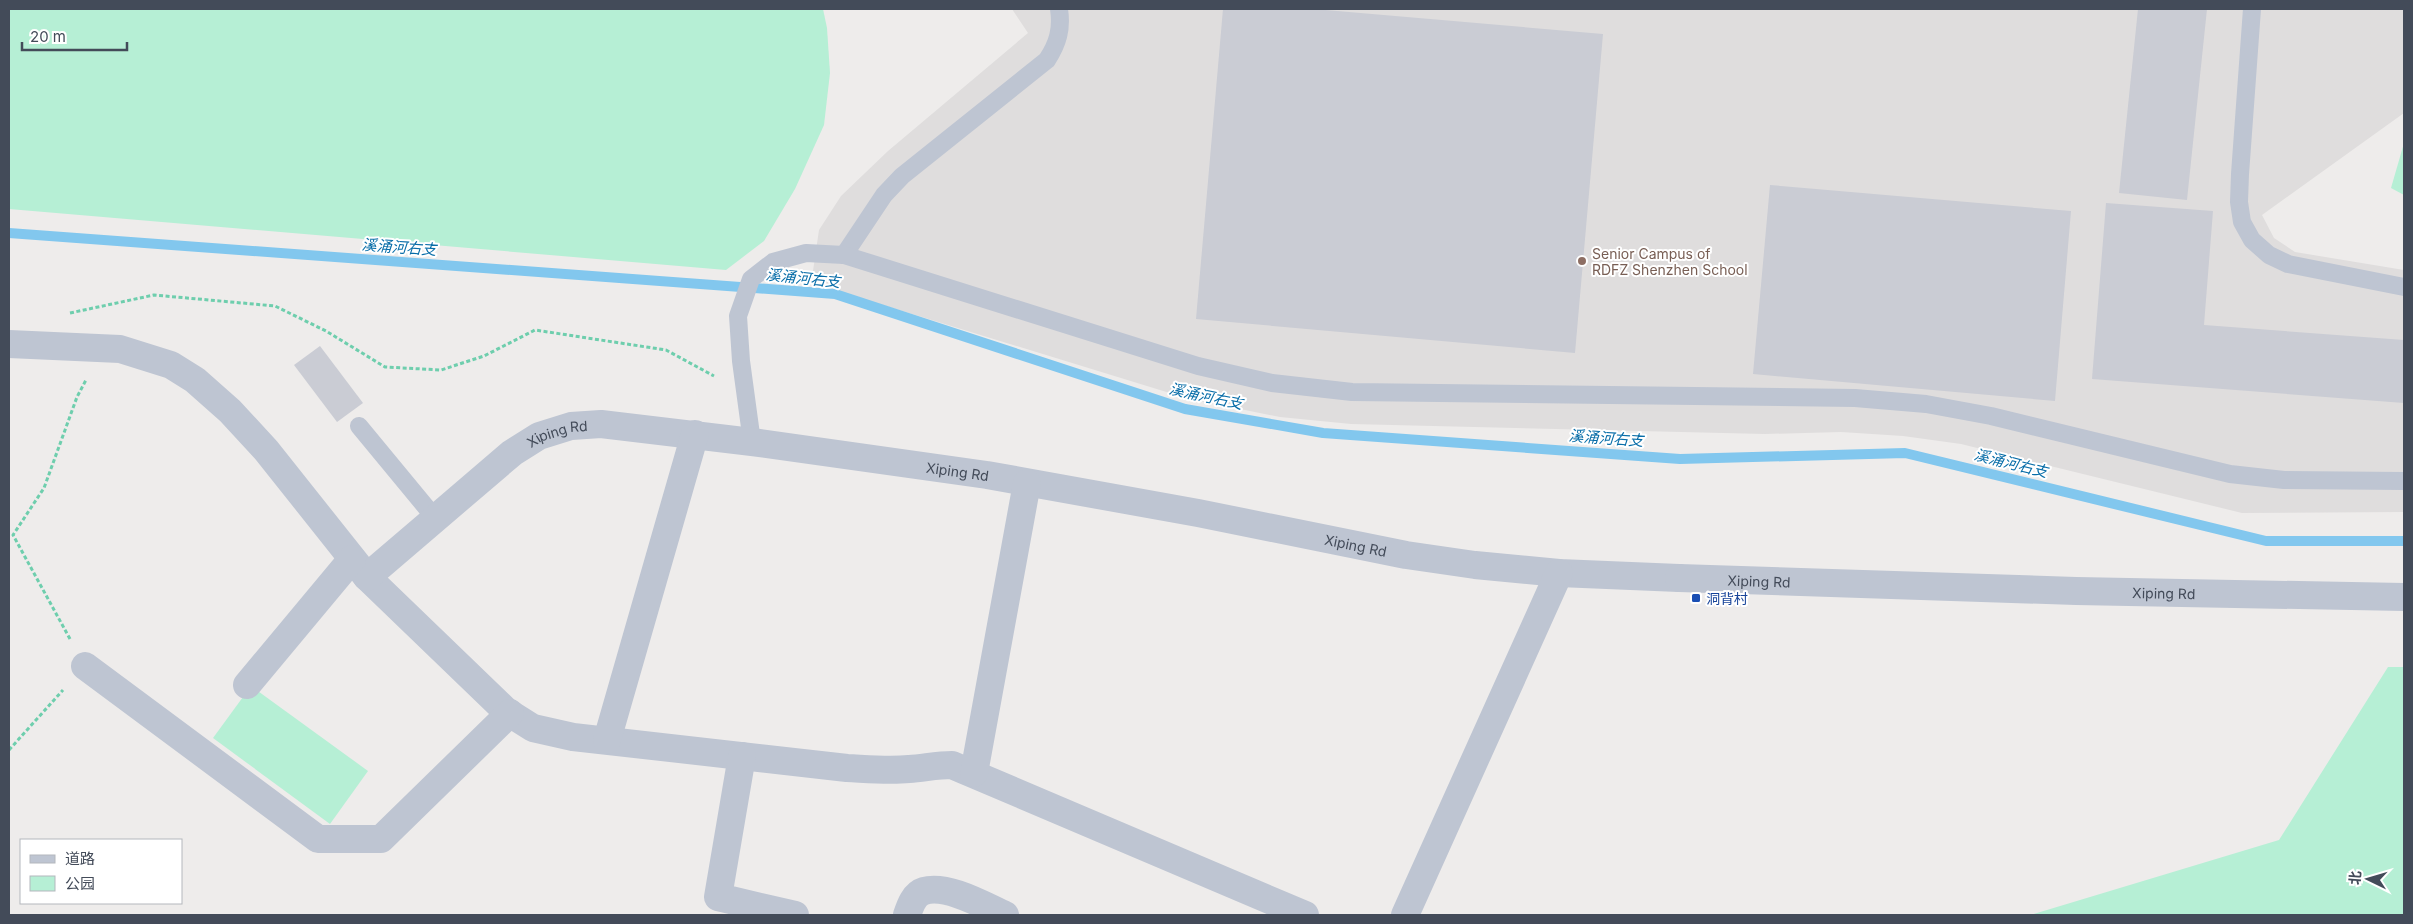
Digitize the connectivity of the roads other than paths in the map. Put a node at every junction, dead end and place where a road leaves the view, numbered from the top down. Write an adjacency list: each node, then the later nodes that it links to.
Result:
1 (1059, 9): 3 (lane)
2 (2252, 9): 4 (lane)
3 (844, 255): 8 (lane); 9 (lane)
4 (2404, 287)
5 (9, 344): 12 (street)
6 (358, 426): 11 (lane)
7 (695, 434): 8 (street, Xiping Rd); 11 (street, Xiping Rd); 18 (street)
8 (752, 442): 10 (street, Xiping Rd)
9 (2404, 481)
10 (1027, 483): 13 (street, Xiping Rd); 20 (street)
11 (436, 518): 12 (street, Xiping Rd)
12 (360, 568): 16 (street, Xiping Rd); 17 (street)
13 (1559, 573): 14 (street, Xiping Rd); 25 (street)
14 (2404, 597)
15 (85, 666): 17 (street)
16 (247, 685)
17 (510, 713): 18 (street)
18 (607, 740): 19 (street)
19 (742, 756): 20 (street); 21 (street)
20 (974, 773): 24 (street)
21 (795, 915)
22 (907, 915): 23 (street)
23 (1005, 915)
24 (1305, 915)
25 (1405, 915)

